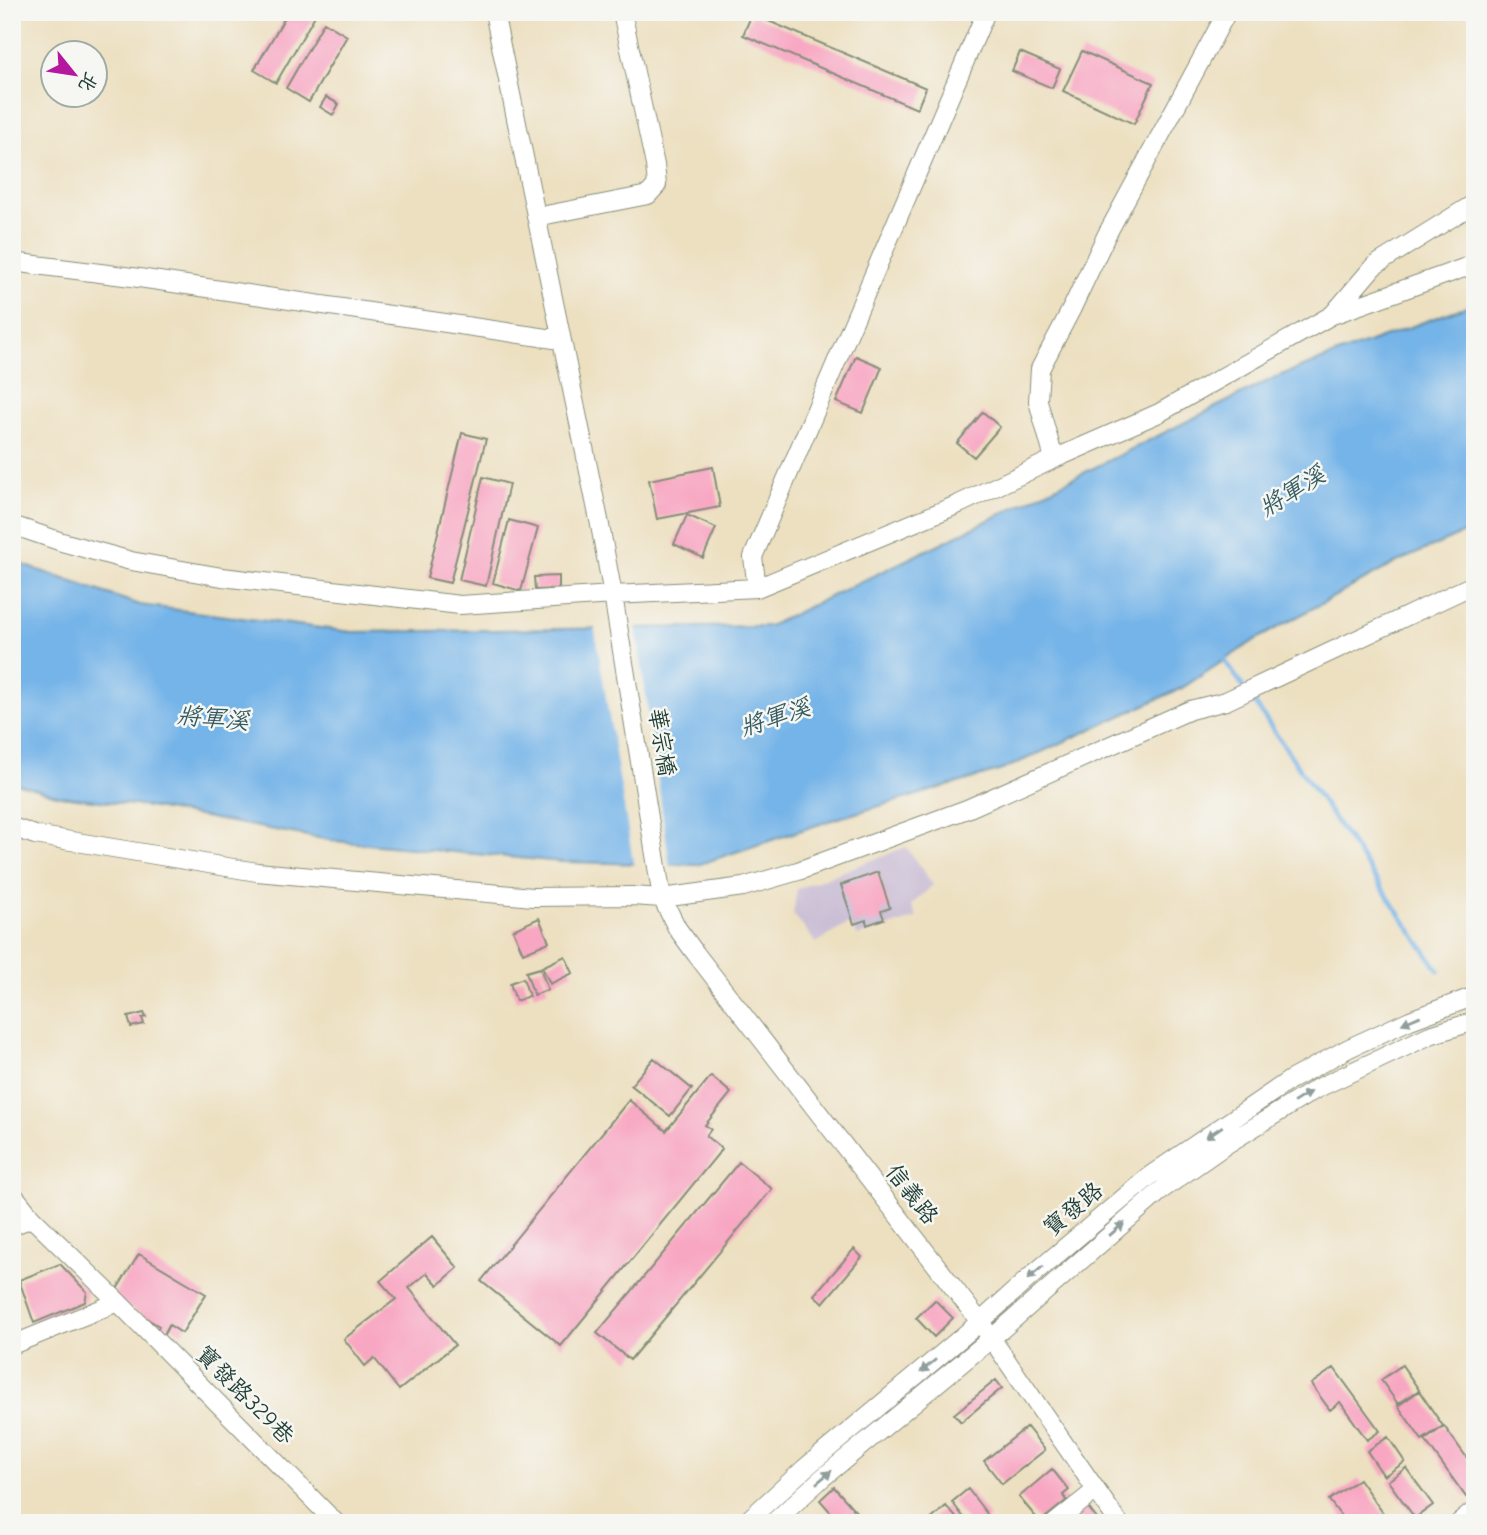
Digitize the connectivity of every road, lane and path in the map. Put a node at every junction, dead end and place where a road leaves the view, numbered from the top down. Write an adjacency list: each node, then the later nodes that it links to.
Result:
1 (494, 12): 6 (street, 華宗橋)
2 (622, 12): 6 (street)
3 (986, 12): 14 (street)
4 (1227, 12): 11 (street)
5 (1475, 204): 9 (street)
6 (536, 217): 10 (street, 華宗橋)
7 (12, 262): 10 (street)
8 (1475, 264): 9 (street)
9 (1332, 315): 11 (street)
10 (561, 340): 15 (street, 華宗橋)
11 (1054, 459): 14 (street)
12 (12, 525): 15 (street)
13 (1475, 584): 17 (street)
14 (757, 588): 15 (street)
15 (613, 595): 17 (street, 華宗橋)
16 (12, 827): 17 (street)
17 (662, 898): 24 (street, 信義路)
18 (1475, 996): 24 (street, 寶發路, one-way to 24)
19 (1475, 1021): 25 (street, 寶發路, one-way to 19)
20 (12, 1193): 21 (street, 寶發路329巷)
21 (32, 1218): 22 (street); 23 (street, 寶發路329巷)
22 (12, 1226)
23 (118, 1302): 26 (street); 29 (street, 寶發路329巷)
24 (980, 1322): 25 (street, 信義路); 30 (street, 寶發路, one-way to 30)
25 (992, 1338): 27 (street, 信義路); 31 (street, 寶發路, one-way to 25)
26 (12, 1345)
27 (1096, 1490): 32 (street); 33 (street, 信義路)
28 (1475, 1510): 34 (street)
29 (336, 1523)
30 (745, 1523)
31 (773, 1523)
32 (1055, 1523)
33 (1119, 1523)
34 (1459, 1523)

